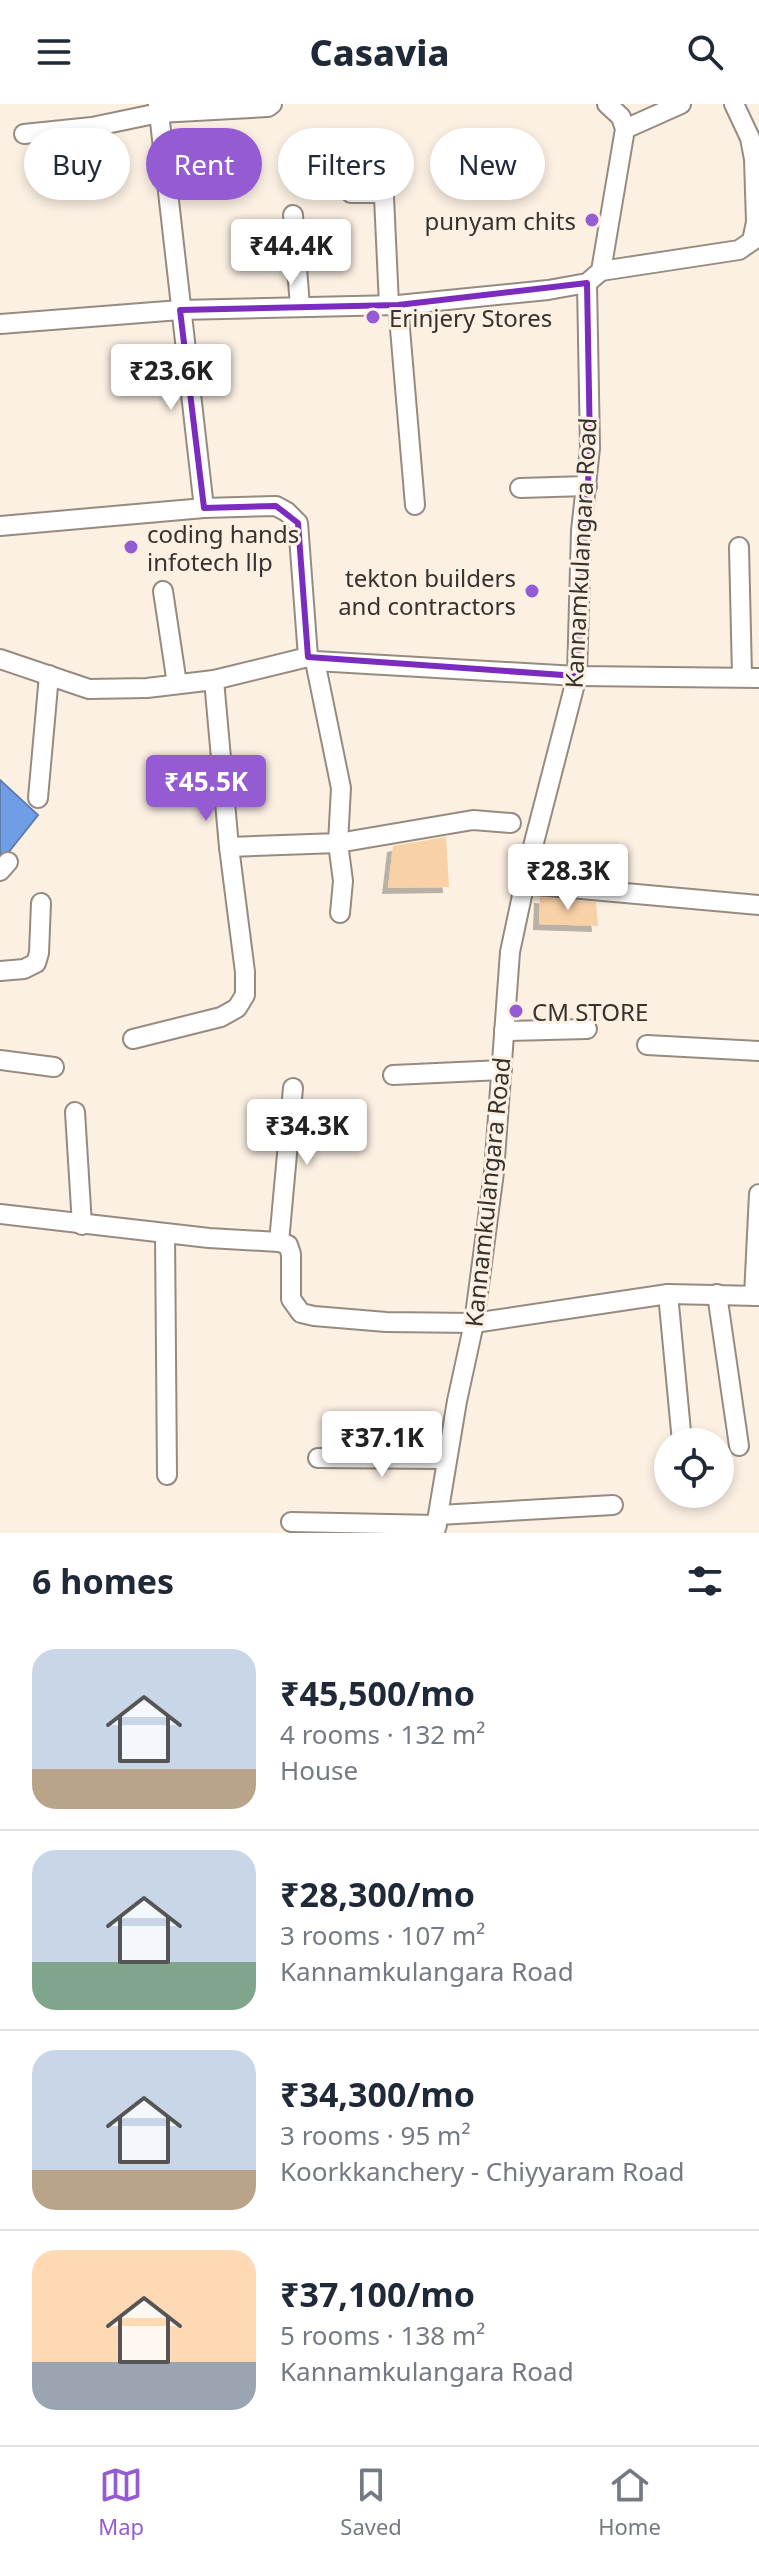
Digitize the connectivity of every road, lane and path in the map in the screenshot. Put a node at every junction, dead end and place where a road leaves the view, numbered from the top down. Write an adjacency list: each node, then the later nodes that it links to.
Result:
1 (272, 104): 4 (street)
2 (681, 104): 5 (street)
3 (734, 104): 9 (street)
4 (158, 108): 6 (street); 12 (street)
5 (619, 114): 9 (street, Kannamkulangara Road)
6 (82, 128)
7 (384, 200): 10 (street)
8 (293, 215): 11 (street)
9 (594, 277): 10 (street); 14 (street, Kannamkulangara Road)
10 (394, 305): 11 (street); 16 (street)
11 (300, 307): 12 (street)
12 (180, 310): 13 (street); 17 (street)
13 (0, 324)
14 (587, 486): 15 (street); 24 (street, Kannamkulangara Road)
15 (520, 488)
16 (415, 505)
17 (204, 508): 18 (street); 22 (street)
18 (0, 526)
19 (739, 547): 25 (street)
20 (163, 591): 27 (street)
21 (0, 659): 23 (street)
22 (312, 659): 24 (street); 26 (street); 30 (street)
23 (49, 675): 27 (street); 28 (street)
24 (577, 676): 25 (street); 32 (street, Kannamkulangara Road)
25 (750, 677)
26 (214, 680): 27 (street); 31 (street)
27 (177, 684)
28 (38, 798)
29 (511, 823): 30 (street)
30 (338, 843): 31 (street); 35 (street)
31 (229, 847): 39 (street)
32 (525, 884): 34 (street); 38 (street, Kannamkulangara Road)
33 (41, 903): 36 (street)
34 (759, 905)
35 (340, 913)
36 (0, 971)
37 (587, 1029): 38 (street)
38 (504, 1031): 44 (street, Kannamkulangara Road)
39 (133, 1039)
40 (647, 1045): 41 (street)
41 (759, 1051)
42 (0, 1060): 43 (street)
43 (54, 1067)
44 (502, 1070): 45 (street); 56 (street, Kannamkulangara Road)
45 (393, 1075)
46 (293, 1088): 52 (street)
47 (75, 1112): 50 (street)
48 (759, 1194): 55 (street)
49 (0, 1214): 50 (street)
50 (82, 1225): 51 (street)
51 (165, 1234): 52 (street); 61 (street)
52 (279, 1242): 56 (street)
53 (668, 1294): 54 (street); 56 (street); 57 (street)
54 (717, 1294): 55 (street); 58 (street)
55 (756, 1296)
56 (474, 1323): 60 (street, Kannamkulangara Road)
57 (681, 1428)
58 (739, 1446)
59 (318, 1458): 60 (street)
60 (447, 1459): 64 (street, Kannamkulangara Road)
61 (167, 1475)
62 (613, 1505): 64 (street)
63 (291, 1522): 64 (street)
64 (437, 1524)

